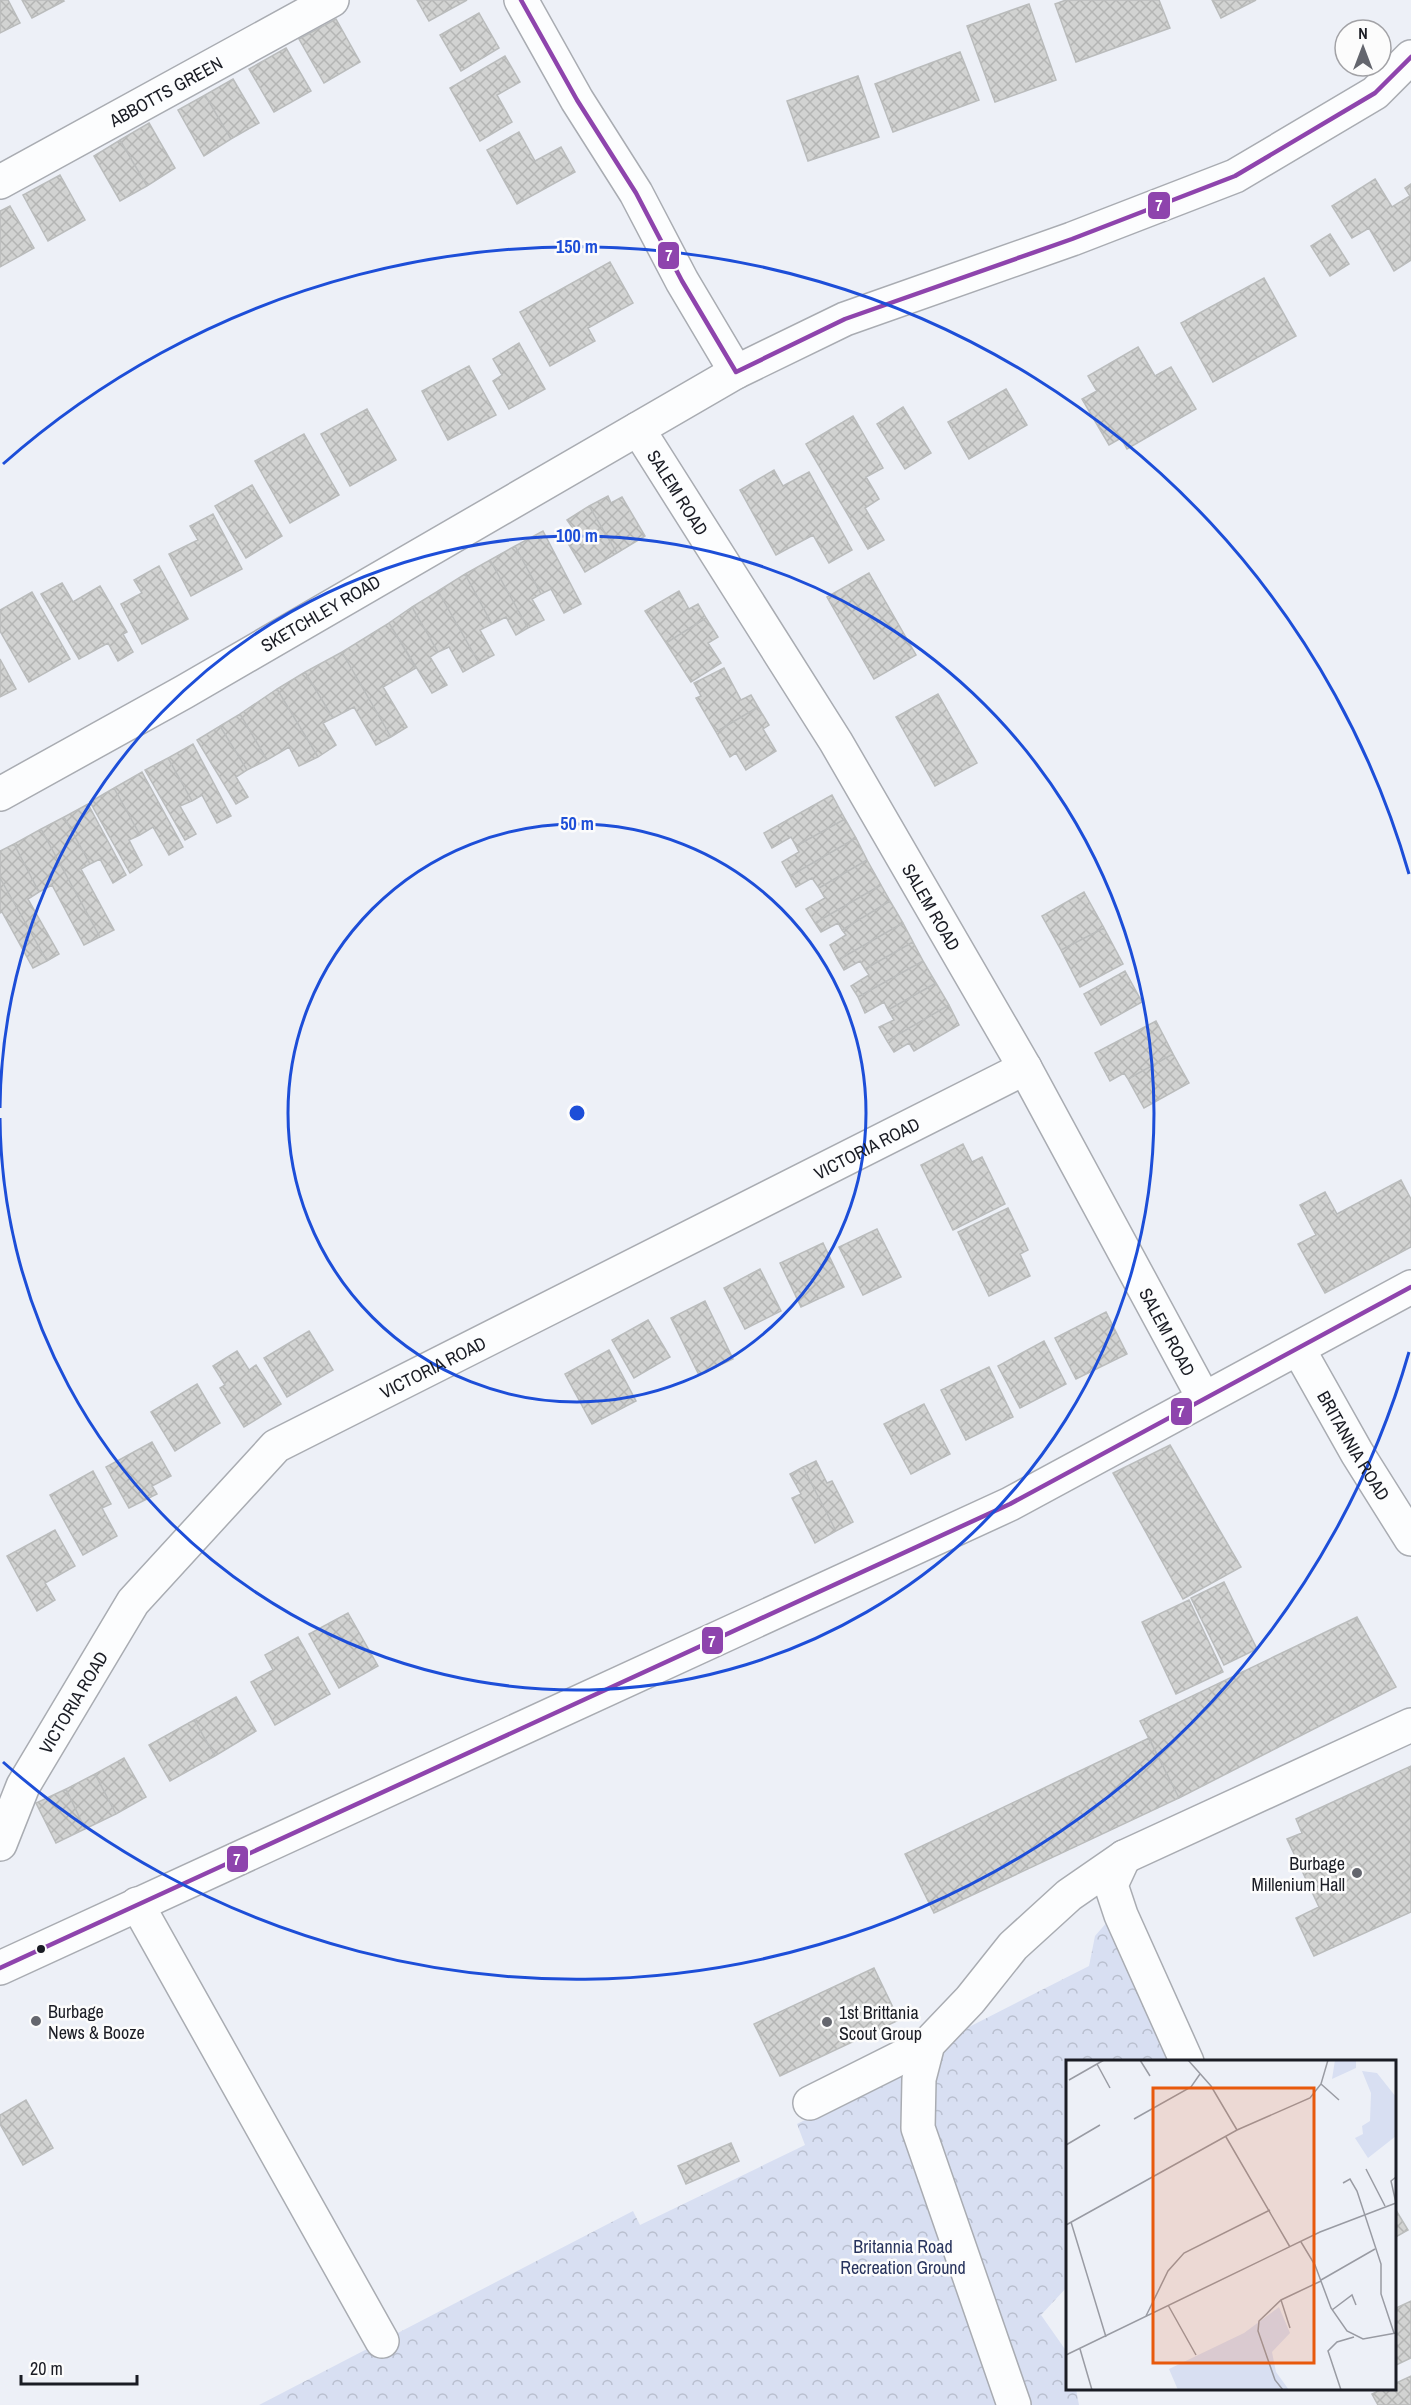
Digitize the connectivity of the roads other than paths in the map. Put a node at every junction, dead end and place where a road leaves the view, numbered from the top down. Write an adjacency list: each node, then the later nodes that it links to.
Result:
1 (332, 0): 4 (street, ABBOTTS GREEN)
2 (521, 0): 5 (street)
3 (1411, 57): 5 (street, SKETCHLEY ROAD)
4 (0, 182)
5 (736, 372): 6 (street, SKETCHLEY ROAD)
6 (638, 429): 7 (street, SKETCHLEY ROAD); 8 (street, SALEM ROAD)
7 (0, 794)
8 (1025, 1068): 11 (street, SALEM ROAD); 14 (street, VICTORIA ROAD)
9 (1411, 1287): 10 (street)
10 (1299, 1350): 11 (street); 12 (street, BRITANNIA ROAD)
11 (1203, 1397): 16 (street)
12 (1411, 1539)
13 (1411, 1725): 15 (street)
14 (0, 1844)
15 (1124, 1857): 18 (street); 19 (street)
16 (137, 1904): 17 (street); 21 (street)
17 (0, 1968)
18 (928, 2044): 20 (street); 22 (street)
19 (1187, 2060)
20 (810, 2103)
21 (382, 2341)
22 (1014, 2405)

